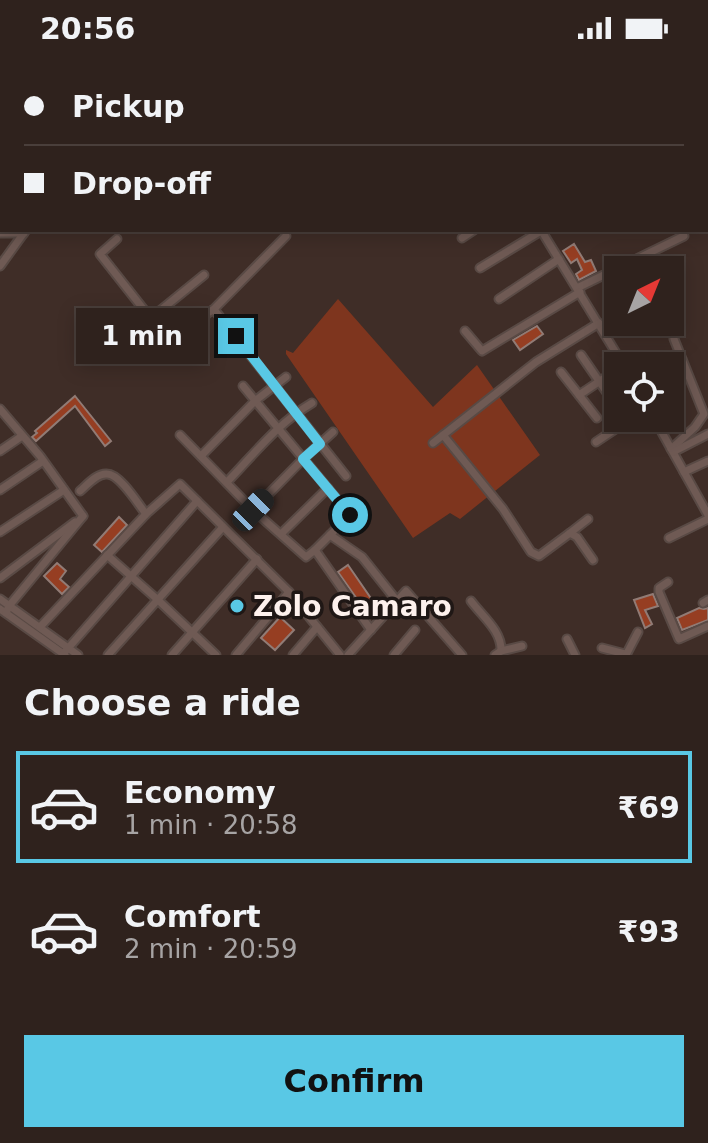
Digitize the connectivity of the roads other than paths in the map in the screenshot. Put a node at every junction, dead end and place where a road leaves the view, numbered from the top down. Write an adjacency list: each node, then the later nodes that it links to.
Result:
1 (25, 232): 5 (street); 11 (street)
2 (471, 232): 8 (street)
3 (539, 232): 12 (street)
4 (542, 232): 10 (street)
5 (0, 233)
6 (286, 236): 16 (street)
7 (684, 236): 14 (street)
8 (462, 238)
9 (117, 239): 17 (street)
10 (559, 259): 14 (street); 15 (street)
11 (0, 266)
12 (480, 268)
13 (204, 275): 17 (street)
14 (578, 290): 18 (street); 19 (street)
15 (499, 299)
16 (213, 310): 17 (street); 28 (street)
17 (151, 318)
18 (599, 323): 21 (street); 42 (street)
19 (465, 331)
20 (674, 339): 47 (street)
21 (615, 352)
22 (581, 355): 26 (street)
23 (561, 372): 30 (street)
24 (286, 377): 28 (street)
25 (604, 379): 26 (street)
26 (599, 382): 29 (street); 30 (street)
27 (243, 386): 31 (street)
28 (275, 386): 31 (street); 34 (street)
29 (604, 389)
30 (579, 395): 35 (street)
31 (255, 401): 36 (street); 49 (street)
32 (312, 403): 34 (street)
33 (0, 409): 43 (street)
34 (296, 413): 36 (street); 46 (street)
35 (597, 418)
36 (277, 429): 50 (street); 55 (street)
37 (333, 432): 46 (street)
38 (611, 432): 44 (street)
39 (662, 432): 47 (street)
40 (708, 434): 47 (street)
41 (180, 435): 49 (street)
42 (443, 435): 45 (street); 68 (street)
43 (22, 436): 48 (street); 51 (street)
44 (596, 442)
45 (433, 443)
46 (320, 444): 50 (street); 54 (street)
47 (672, 450): 53 (street)
48 (0, 451)
49 (202, 455): 55 (street)
50 (303, 459): 56 (street); 61 (street)
51 (43, 461): 57 (street); 58 (street)
52 (708, 461): 53 (street)
53 (684, 472): 64 (street)
54 (346, 476)
55 (227, 482): 61 (street)
56 (328, 488): 69 (street); 70 (street)
57 (0, 490)
58 (64, 490): 63 (street); 67 (street)
59 (80, 491): 62 (street)
60 (197, 501): 62 (street); 66 (street); 76 (street)
61 (253, 510): 69 (street)
62 (146, 514): 73 (street)
63 (83, 516): 77 (street); 84 (street)
64 (708, 517): 71 (street)
65 (588, 519): 68 (street)
66 (223, 527): 74 (street); 81 (street)
67 (0, 532)
68 (570, 533): 75 (street)
69 (281, 534): 72 (street)
70 (330, 535): 72 (street); 82 (street)
71 (669, 538)
72 (315, 550): 88 (street)
73 (107, 555): 76 (street); 86 (street)
74 (257, 559): 79 (street); 90 (street)
75 (593, 560)
76 (130, 577): 81 (street); 95 (street)
77 (0, 578)
78 (668, 582): 85 (street)
79 (289, 592): 87 (street); 102 (street)
80 (0, 599): 84 (street)
81 (158, 600): 90 (street); 99 (street)
82 (397, 601): 88 (street); 107 (street)
83 (471, 601): 96 (street)
84 (5, 609): 86 (street); 95 (street)
85 (708, 626)
86 (40, 627): 95 (street)
87 (317, 627): 103 (street); 104 (street)
88 (371, 630): 105 (street)
89 (415, 630): 106 (street)
90 (192, 632): 100 (street); 101 (street)
91 (638, 632): 97 (street)
92 (567, 639): 108 (street)
93 (522, 646): 96 (street)
94 (602, 648): 97 (street)
95 (65, 652): 98 (street)
96 (498, 653)
97 (626, 654)
98 (78, 655)
99 (108, 655)
100 (172, 655)
101 (216, 655)
102 (236, 655)
103 (293, 655)
104 (340, 655)
105 (348, 655)
106 (394, 655)
107 (462, 655)
108 (575, 655)

